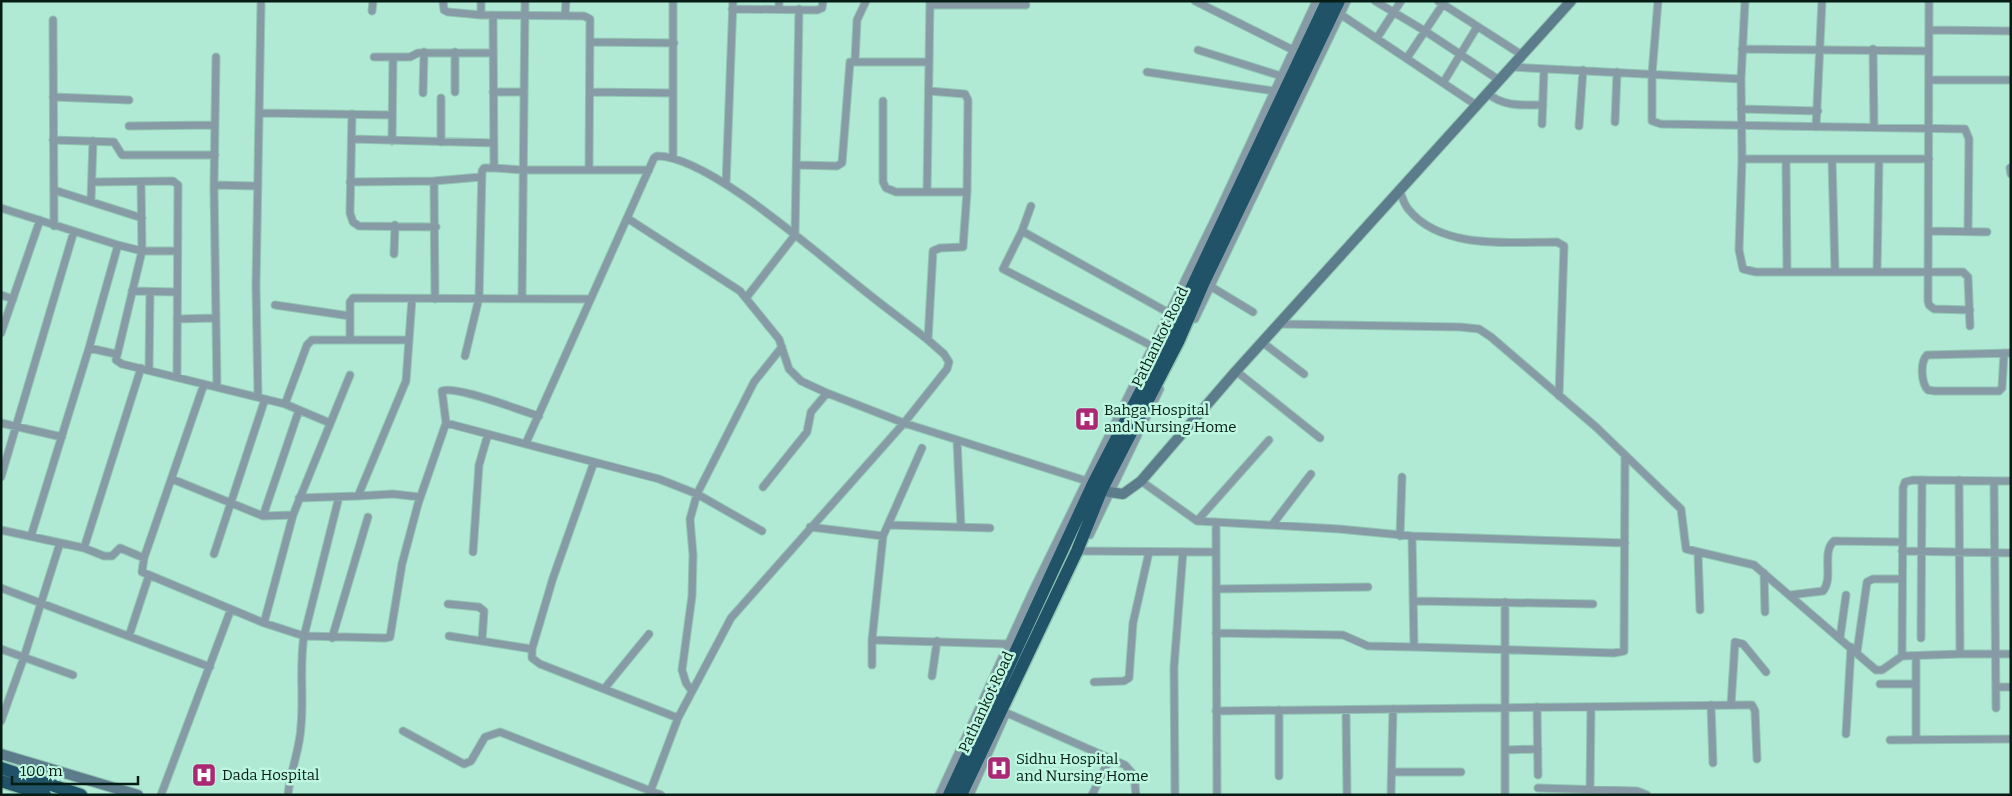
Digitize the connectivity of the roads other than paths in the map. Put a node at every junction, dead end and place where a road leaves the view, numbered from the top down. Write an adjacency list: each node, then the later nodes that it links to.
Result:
1 (373, 1): 28 (street)
2 (443, 1): 30 (street)
3 (481, 1): 30 (street)
4 (524, 1): 32 (street)
5 (566, 1): 33 (street)
6 (673, 1): 41 (street)
7 (823, 1): 27 (street)
8 (866, 1): 57 (street)
9 (1195, 1): 46 (street)
10 (1316, 1): 46 (street)
11 (1327, 1): 223 (highway)
12 (1347, 1): 26 (street)
13 (1375, 1): 29 (street)
14 (1401, 1): 29 (street)
15 (1571, 1): 52 (street)
16 (1658, 1): 64 (street)
17 (1746, 1): 43 (street)
18 (1822, 1): 42 (street)
19 (1929, 1): 36 (street)
20 (930, 3): 25 (street); 58 (street)
21 (1440, 3): 35 (street); 37 (street)
22 (261, 4): 88 (street)
23 (733, 5): 24 (street); 125 (street)
24 (779, 5): 27 (street)
25 (1026, 5)
26 (1339, 8): 39 (street); 155 (street); 223 (highway, Pathankot Road)
27 (799, 9): 113 (street)
28 (372, 11)
29 (1394, 12): 37 (street); 39 (street)
30 (481, 15): 31 (street)
31 (493, 15): 32 (street); 50 (street)
32 (524, 16): 33 (street); 75 (street)
33 (566, 16): 40 (street)
34 (53, 20): 80 (street)
35 (1476, 27): 51 (street); 52 (street)
36 (1930, 30): 38 (street); 47 (street)
37 (1425, 31): 51 (street); 55 (street)
38 (2011, 31)
39 (1377, 38): 55 (street)
40 (590, 42): 41 (street); 76 (street)
41 (674, 43): 78 (street)
42 (1821, 48): 43 (street); 44 (street); 87 (street)
43 (1742, 49): 66 (street)
44 (1873, 49): 47 (street); 98 (street)
45 (1198, 50): 65 (street)
46 (1293, 50): 65 (street)
47 (1929, 51): 68 (street)
48 (424, 52): 49 (street); 56 (street); 77 (street)
49 (455, 52): 50 (street); 73 (street)
50 (492, 53): 74 (street)
51 (1460, 54): 67 (street); 70 (street)
52 (1522, 55): 59 (street)
53 (216, 57): 95 (street)
54 (374, 57): 56 (street)
55 (1407, 58): 70 (street)
56 (393, 59): 90 (street)
57 (855, 61): 58 (street); 113 (street)
58 (929, 62): 71 (street)
59 (1511, 67): 60 (street); 67 (street)
60 (1544, 69): 61 (street); 85 (street)
61 (1584, 70): 63 (street); 96 (street)
62 (1147, 72): 72 (street)
63 (1617, 72): 64 (street); 91 (street)
64 (1652, 74): 66 (street); 93 (street)
65 (1281, 76): 72 (street)
66 (1741, 79): 86 (street)
67 (1499, 80): 79 (street)
68 (1929, 80): 69 (street); 99 (street)
69 (2011, 80)
70 (1443, 83): 84 (street)
71 (929, 91): 130 (street); 131 (street)
72 (1274, 91): 169 (street)
73 (455, 92)
74 (493, 92): 75 (street); 105 (street)
75 (524, 92): 116 (street)
76 (590, 92): 78 (street); 117 (street)
77 (423, 93)
78 (672, 93): 107 (street)
79 (1487, 93): 84 (street); 85 (street)
80 (53, 97): 82 (street); 101 (street)
81 (441, 98): 104 (street)
82 (129, 100)
83 (883, 101): 130 (street)
84 (1476, 105): 128 (street)
85 (1543, 105): 92 (street)
86 (1742, 109): 87 (street); 93 (street)
87 (1818, 111): 97 (street)
88 (259, 113): 89 (street); 127 (street)
89 (352, 114): 90 (street); 100 (street)
90 (392, 115): 103 (street)
91 (1615, 122)
92 (1542, 124)
93 (1742, 124): 97 (street); 108 (street)
94 (129, 126): 95 (street)
95 (214, 126): 106 (street)
96 (1579, 126)
97 (1816, 127): 98 (street)
98 (1874, 127): 99 (street)
99 (1929, 128): 112 (street); 144 (street)
100 (352, 139): 103 (street); 124 (street)
101 (53, 140): 102 (street); 129 (street)
102 (93, 141): 106 (street); 122 (street)
103 (392, 141): 104 (street)
104 (441, 142): 105 (street)
105 (494, 143): 114 (street)
106 (215, 156): 126 (street)
107 (673, 158): 118 (street); 125 (street)
108 (1742, 159): 109 (street); 154 (street)
109 (1786, 159): 110 (street); 154 (street)
110 (1832, 159): 111 (street); 151 (street)
111 (1879, 159): 112 (street); 152 (street)
112 (1929, 159): 143 (street)
113 (796, 165): 146 (street)
114 (494, 168): 116 (street); 120 (street)
115 (2010, 168): 119 (street)
116 (523, 170): 117 (street); 165 (street)
117 (589, 170): 118 (street)
118 (649, 170): 136 (street)
119 (2011, 174)
120 (482, 177): 121 (street); 160 (street)
121 (434, 181): 124 (street); 140 (street)
122 (93, 182): 123 (street); 132 (street)
123 (141, 182): 135 (street); 149 (street)
124 (350, 182): 139 (street)
125 (726, 184): 146 (street)
126 (214, 185): 127 (street); 173 (street)
127 (258, 186): 196 (street)
128 (1399, 189): 174 (street); 195 (street)
129 (54, 190): 132 (street); 138 (street)
130 (927, 192): 131 (street)
131 (967, 192): 179 (street)
132 (91, 200): 135 (street)
133 (1031, 206): 142 (street)
134 (2, 211): 137 (street)
135 (142, 218): 148 (street)
136 (627, 218): 161 (street); 166 (street)
137 (40, 220): 138 (street); 162 (street)
138 (54, 226): 141 (street)
139 (396, 226): 140 (street); 150 (street)
140 (436, 227): 164 (street)
141 (74, 231): 147 (street); 204 (street)
142 (1022, 231): 169 (street); 181 (street)
143 (1929, 231): 144 (street); 153 (street)
144 (1968, 231): 145 (street)
145 (1987, 232)
146 (795, 235): 161 (street); 179 (street)
147 (118, 245): 148 (street); 183 (street)
148 (142, 251): 149 (street); 156 (street)
149 (177, 251): 158 (street)
150 (394, 254)
151 (1835, 271): 152 (street); 154 (street)
152 (1877, 271): 153 (street)
153 (1928, 271): 168 (street); 168 (street)
154 (1787, 272)
155 (1210, 286): 170 (street); 223 (street)
156 (132, 291): 157 (street); 185 (street)
157 (150, 292): 158 (street); 187 (street)
158 (176, 292): 172 (street)
159 (1, 296): 162 (street)
160 (479, 298): 164 (street); 165 (street); 186 (street)
161 (746, 298): 182 (street)
162 (13, 299): 176 (street)
163 (412, 299): 164 (street); 171 (street); 178 (street)
164 (435, 299)
165 (522, 299): 166 (street)
166 (590, 299): 199 (street)
167 (276, 306): 171 (street)
168 (1970, 310): 175 (street)
169 (1168, 312): 181 (street)
170 (1253, 312)
171 (350, 316): 177 (street)
172 (177, 318): 173 (street); 191 (street)
173 (216, 318): 193 (street)
174 (1278, 324): 180 (street); 195 (street)
175 (1970, 326)
176 (1, 333)
177 (350, 339): 178 (street); 197 (street)
178 (409, 340): 226 (street)
179 (928, 340): 203 (street)
180 (1262, 342): 188 (street); 189 (street)
181 (1152, 346): 223 (street)
182 (782, 347): 194 (street); 225 (street)
183 (89, 348): 185 (street); 206 (street)
184 (2007, 353): 184 (street)
185 (116, 354): 187 (street)
186 (465, 356)
187 (145, 368): 191 (street); 250 (street)
188 (1236, 371): 207 (street); 220 (street)
189 (1304, 374)
190 (350, 375): 201 (street)
191 (177, 376): 192 (street)
192 (204, 384): 193 (street); 217 (street)
193 (217, 387): 196 (street)
194 (827, 393): 203 (street); 224 (street)
195 (1559, 396): 212 (street)
196 (261, 398): 197 (street); 230 (street)
197 (285, 404): 198 (street)
198 (300, 410): 201 (street); 232 (street)
199 (539, 416): 202 (street); 210 (street)
200 (1, 423): 204 (street)
201 (330, 423): 229 (street)
202 (446, 423): 205 (street); 228 (street)
203 (904, 423): 208 (street); 238 (street)
204 (17, 427): 206 (street); 215 (street)
205 (488, 434): 210 (street); 254 (street)
206 (62, 437): 243 (street)
207 (1320, 438)
208 (957, 440): 223 (street); 239 (street)
209 (1269, 440): 234 (street)
210 (526, 443): 213 (street)
211 (922, 448): 236 (street)
212 (1625, 456): 249 (street); 259 (street)
213 (594, 462): 225 (street); 296 (street)
214 (1311, 474): 237 (street)
215 (1, 477)
216 (1402, 477): 245 (street)
217 (172, 479): 230 (street); 263 (street)
218 (1922, 480): 219 (street); 247 (street); 253 (street)
219 (1960, 480): 221 (street); 258 (street)
220 (1141, 481): 223 (street); 234 (street)
221 (1994, 481): 222 (street); 260 (street)
222 (2011, 481)
223 (1098, 486): 251 (highway, Pathankot Road); 292 (street); 358 (highway)
224 (763, 487)
225 (697, 494): 242 (street); 316 (street)
226 (358, 496): 227 (street); 228 (street)
227 (339, 497): 229 (street); 284 (street)
228 (420, 497): 286 (street)
229 (300, 498): 231 (street)
230 (231, 505): 232 (street); 262 (street)
231 (293, 515): 232 (street); 280 (street)
232 (263, 516)
233 (368, 517): 286 (street)
234 (1197, 521): 235 (street)
235 (1216, 522): 237 (street); 257 (street)
236 (888, 525): 239 (street); 244 (street)
237 (1272, 526): 245 (street)
238 (810, 527): 244 (street); 316 (street)
239 (961, 527): 240 (street)
240 (990, 528)
241 (1, 530): 243 (street)
242 (762, 531)
243 (31, 536): 248 (street)
244 (883, 536): 289 (street)
245 (1400, 536): 246 (street)
246 (1412, 536): 249 (street); 272 (street)
247 (1902, 542): 252 (street); 270 (street)
248 (60, 543): 250 (street); 273 (street)
249 (1626, 543): 297 (street)
250 (84, 548): 263 (street)
251 (1080, 551): 255 (street); 327 (street); 359 (highway, Pathankot Road)
252 (1902, 551): 253 (street); 266 (street)
253 (1923, 551): 258 (street); 288 (street)
254 (473, 552)
255 (1149, 552): 256 (street); 310 (street)
256 (1183, 552): 257 (street); 363 (street)
257 (1216, 552): 269 (street)
258 (1960, 552): 260 (street); 299 (street)
259 (1698, 553): 264 (street); 278 (street)
260 (1995, 553): 261 (street); 300 (street)
261 (2011, 553)
262 (214, 554)
263 (144, 558): 265 (street)
264 (1764, 573): 270 (street); 279 (street)
265 (149, 575): 277 (street); 283 (street)
266 (1901, 580): 298 (street); 302 (street)
267 (1368, 587): 269 (street)
268 (1, 588): 273 (street)
269 (1216, 589): 281 (street)
270 (1790, 595): 287 (street)
271 (1846, 595): 287 (street)
272 (1412, 601): 274 (street); 293 (street)
273 (41, 602): 283 (street); 303 (street)
274 (1505, 602): 276 (street); 297 (street)
275 (448, 604): 290 (street)
276 (1593, 604)
277 (231, 609): 280 (street); 306 (street)
278 (1700, 610)
279 (1765, 612)
280 (264, 623): 284 (street)
281 (1216, 633): 293 (street); 326 (street)
282 (649, 634): 315 (street)
283 (129, 636): 306 (street)
284 (304, 636): 286 (street); 355 (street)
285 (449, 636): 290 (street)
286 (332, 638)
287 (1840, 638): 294 (street)
288 (1921, 638)
289 (872, 640): 291 (street); 305 (street)
290 (482, 641): 296 (street)
291 (937, 641): 292 (street); 309 (street)
292 (1008, 644): 357 (street)
293 (1414, 647): 297 (street)
294 (1851, 647): 298 (street); 331 (street)
295 (1, 649): 303 (street)
296 (532, 649): 315 (street)
297 (1505, 650): 321 (street)
298 (1857, 652): 302 (street)
299 (1960, 654): 300 (street); 304 (street)
300 (1996, 654): 301 (street); 313 (street)
301 (2011, 654)
302 (1902, 656): 304 (street)
303 (24, 657): 308 (street); 329 (street)
304 (1916, 657): 312 (street)
305 (872, 664)
306 (210, 667): 354 (street)
307 (1766, 672): 318 (street)
308 (73, 675)
309 (932, 676)
310 (1094, 682)
311 (1880, 684): 312 (street)
312 (1916, 684): 334 (street)
313 (1996, 687): 314 (street); 322 (street)
314 (2011, 687)
315 (604, 689): 328 (street)
316 (692, 691): 328 (street)
317 (1711, 705): 318 (street); 320 (street); 340 (street)
318 (1732, 705): 339 (street)
319 (1537, 707): 320 (street); 321 (street); 335 (street)
320 (1591, 707): 348 (street)
321 (1504, 708): 323 (street); 336 (street)
322 (1996, 708)
323 (1393, 709): 325 (street); 342 (street)
324 (1279, 710): 325 (street); 326 (street); 345 (street)
325 (1346, 710): 365 (street)
326 (1216, 711): 364 (street)
327 (1007, 713): 338 (street); 360 (street)
328 (678, 718): 350 (street)
329 (1, 721)
330 (403, 731): 350 (street)
331 (1846, 734)
332 (2011, 739): 334 (street)
333 (1890, 740): 334 (street)
334 (1916, 740)
335 (1538, 749): 336 (street); 344 (street)
336 (1505, 750): 367 (street)
337 (1, 754): 353 (street)
338 (1110, 758): 361 (street); 362 (street)
339 (1757, 759)
340 (1713, 763)
341 (1, 768): 352 (highway)
342 (1392, 772): 343 (street); 366 (street)
343 (1460, 772)
344 (1538, 775)
345 (1279, 776)
346 (1, 781): 351 (highway)
347 (1538, 788): 349 (street)
348 (1590, 790): 349 (street); 368 (street)
349 (1561, 792)
350 (649, 793): 356 (street)
351 (45, 795)
352 (81, 795)
353 (138, 795)
354 (161, 795)
355 (288, 795)
356 (661, 795)
357 (939, 795)
358 (948, 795)
359 (961, 795)
360 (970, 795)
361 (1092, 795)
362 (1136, 795)
363 (1175, 795)
364 (1217, 795)
365 (1347, 795)
366 (1391, 795)
367 (1505, 795)
368 (1646, 795)

